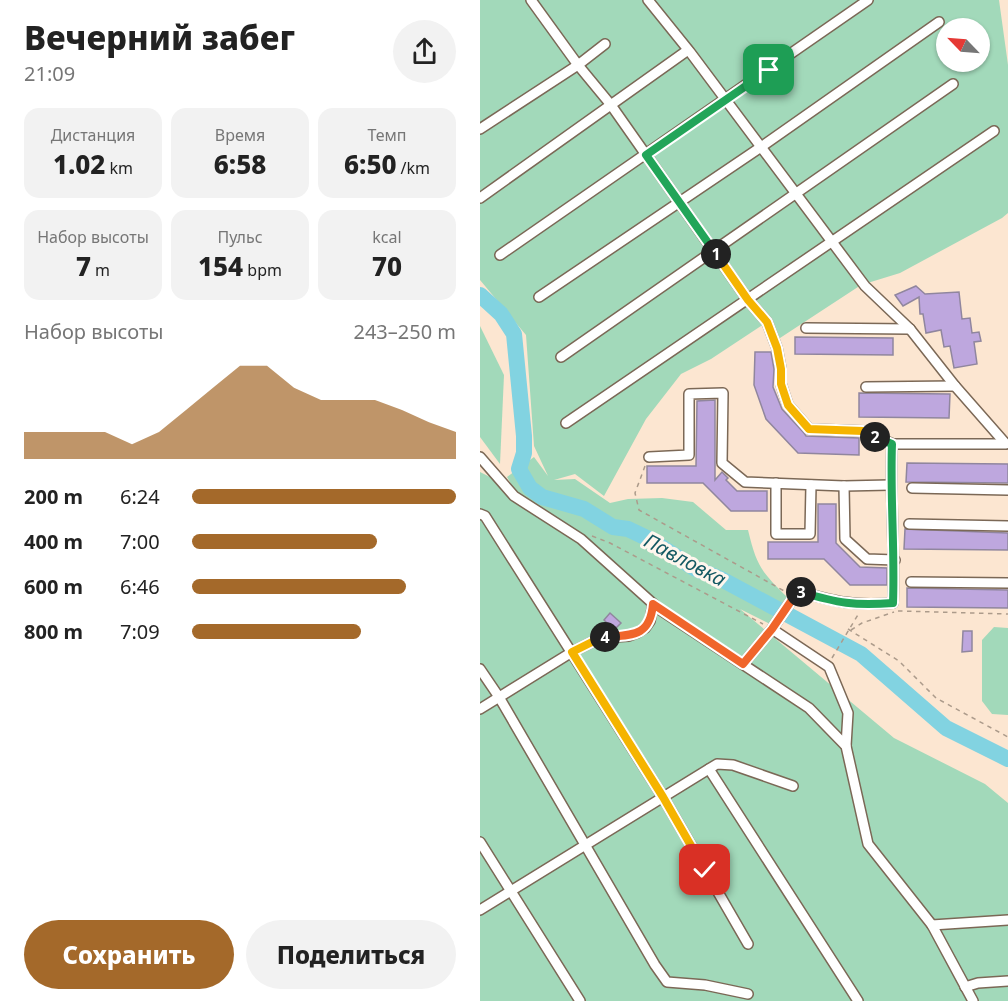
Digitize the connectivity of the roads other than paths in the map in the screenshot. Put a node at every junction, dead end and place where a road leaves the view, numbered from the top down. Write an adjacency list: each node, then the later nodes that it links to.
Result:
1 (531, 0): 7 (street)
2 (648, 0): 6 (street)
3 (868, 0): 9 (street)
4 (936, 24): 13 (street)
5 (605, 44): 7 (street)
6 (688, 50): 9 (street); 10 (street)
7 (578, 65): 10 (street); 11 (street)
8 (953, 84): 15 (street)
9 (726, 100): 13 (street); 14 (street)
10 (611, 105): 14 (street); 16 (street)
11 (480, 129)
12 (994, 132): 18 (street)
13 (761, 147): 15 (street); 17 (street)
14 (646, 155): 17 (street); 20 (street)
15 (796, 194): 18 (street); 19 (street)
16 (480, 198)
17 (679, 202): 19 (street); 21 (street)
18 (832, 242): 22 (street); 24 (street)
19 (714, 251): 22 (street); 25 (street)
20 (500, 255)
21 (539, 297)
22 (748, 300): 28 (street); 29 (street)
23 (806, 328): 24 (street)
24 (910, 329): 26 (street)
25 (561, 357)
26 (955, 386): 27 (street); 30 (street)
27 (866, 387)
28 (566, 423)
29 (892, 444): 30 (street); 36 (street)
30 (1006, 444)
31 (480, 457): 45 (street)
32 (649, 457): 33 (street)
33 (776, 483): 34 (street); 34 (street)
34 (812, 485): 35 (street)
35 (844, 486): 36 (street); 42 (street)
36 (890, 486): 42 (street)
37 (912, 488): 38 (street)
38 (1008, 490)
39 (480, 514): 47 (street)
40 (909, 524): 41 (street)
41 (1008, 526)
42 (895, 560): 46 (street)
43 (911, 582): 44 (street)
44 (1008, 583)
45 (653, 604): 47 (street); 48 (street)
46 (772, 629): 48 (street); 52 (street)
47 (572, 652): 50 (street); 55 (street)
48 (743, 664): 52 (street)
49 (480, 669): 50 (street)
50 (499, 697): 51 (street); 57 (street)
51 (480, 709)
52 (846, 746): 61 (street)
53 (709, 769): 54 (street); 55 (street); 67 (street)
54 (793, 786)
55 (663, 797): 57 (street); 62 (street)
56 (480, 842): 58 (street)
57 (586, 845): 58 (street); 65 (street)
58 (510, 892): 59 (street); 66 (street)
59 (480, 910)
60 (1008, 920): 61 (street)
61 (932, 925): 64 (street)
62 (748, 944)
63 (1008, 981): 64 (street)
64 (965, 987): 68 (street)
65 (748, 994)
66 (580, 1001)
67 (858, 1001)
68 (973, 1001)

